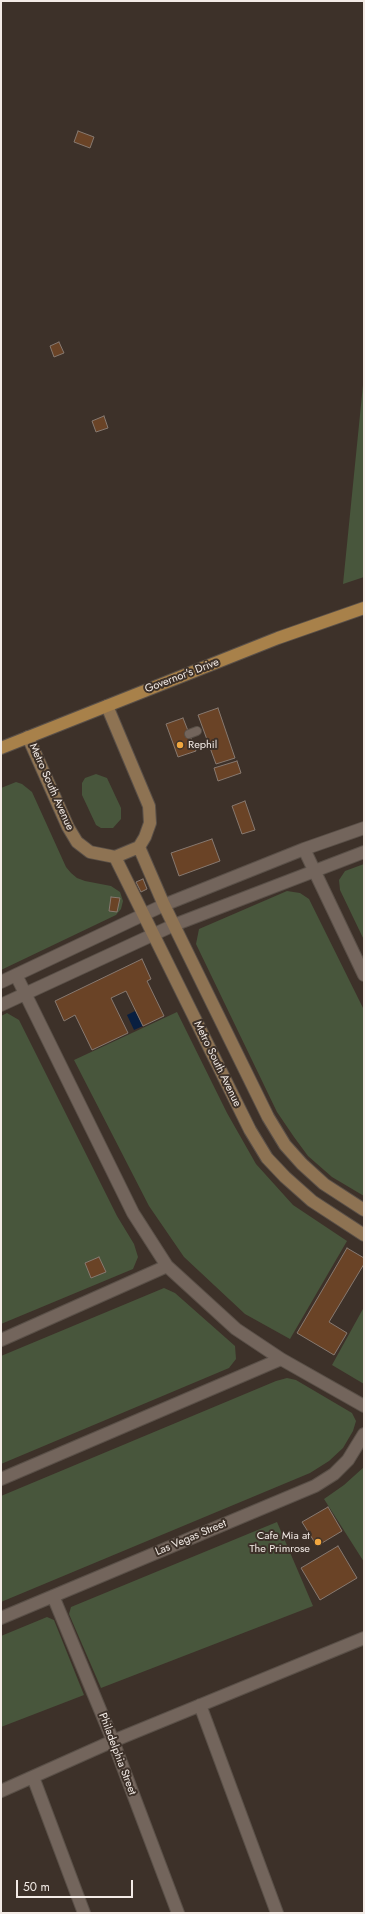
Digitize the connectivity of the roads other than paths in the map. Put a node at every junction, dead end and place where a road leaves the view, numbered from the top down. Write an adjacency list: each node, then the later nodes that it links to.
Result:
1 (364, 608): 2 (main road, Governor's Drive)
2 (107, 706): 3 (main road, Governor's Drive); 6 (street)
3 (28, 737): 4 (main road, Governor's Drive); 9 (street, Metro South Avenue)
4 (1, 748)
5 (364, 828): 7 (street)
6 (139, 847): 9 (street); 11 (street, Metro South Avenue)
7 (304, 849): 10 (street); 11 (street)
8 (364, 852): 10 (street)
9 (115, 857): 12 (street, Metro South Avenue)
10 (314, 870): 13 (street); 16 (street)
11 (164, 905): 12 (street); 13 (street, Metro South Avenue)
12 (143, 915): 14 (street, Metro South Avenue); 15 (street)
13 (174, 925): 14 (street); 20 (street, Metro South Avenue)
14 (153, 935): 18 (street); 21 (street, Metro South Avenue)
15 (16, 975): 17 (street); 18 (street)
16 (364, 975)
17 (1, 982)
18 (25, 994): 19 (street); 22 (street)
19 (1, 1005)
20 (364, 1210)
21 (364, 1235)
22 (167, 1266): 23 (street); 24 (street)
23 (1, 1340)
24 (281, 1359): 25 (street); 27 (street)
25 (364, 1406)
26 (364, 1434): 28 (street, Las Vegas Street)
27 (1, 1479)
28 (53, 1596): 29 (street, Las Vegas Street); 32 (street, Philadelphia Street)
29 (1, 1618)
30 (364, 1638): 31 (street)
31 (200, 1705): 32 (street); 37 (street)
32 (113, 1741): 33 (street); 36 (street, Philadelphia Street)
33 (33, 1777): 34 (street); 35 (street)
34 (1, 1791)
35 (84, 1913)
36 (178, 1913)
37 (277, 1913)

